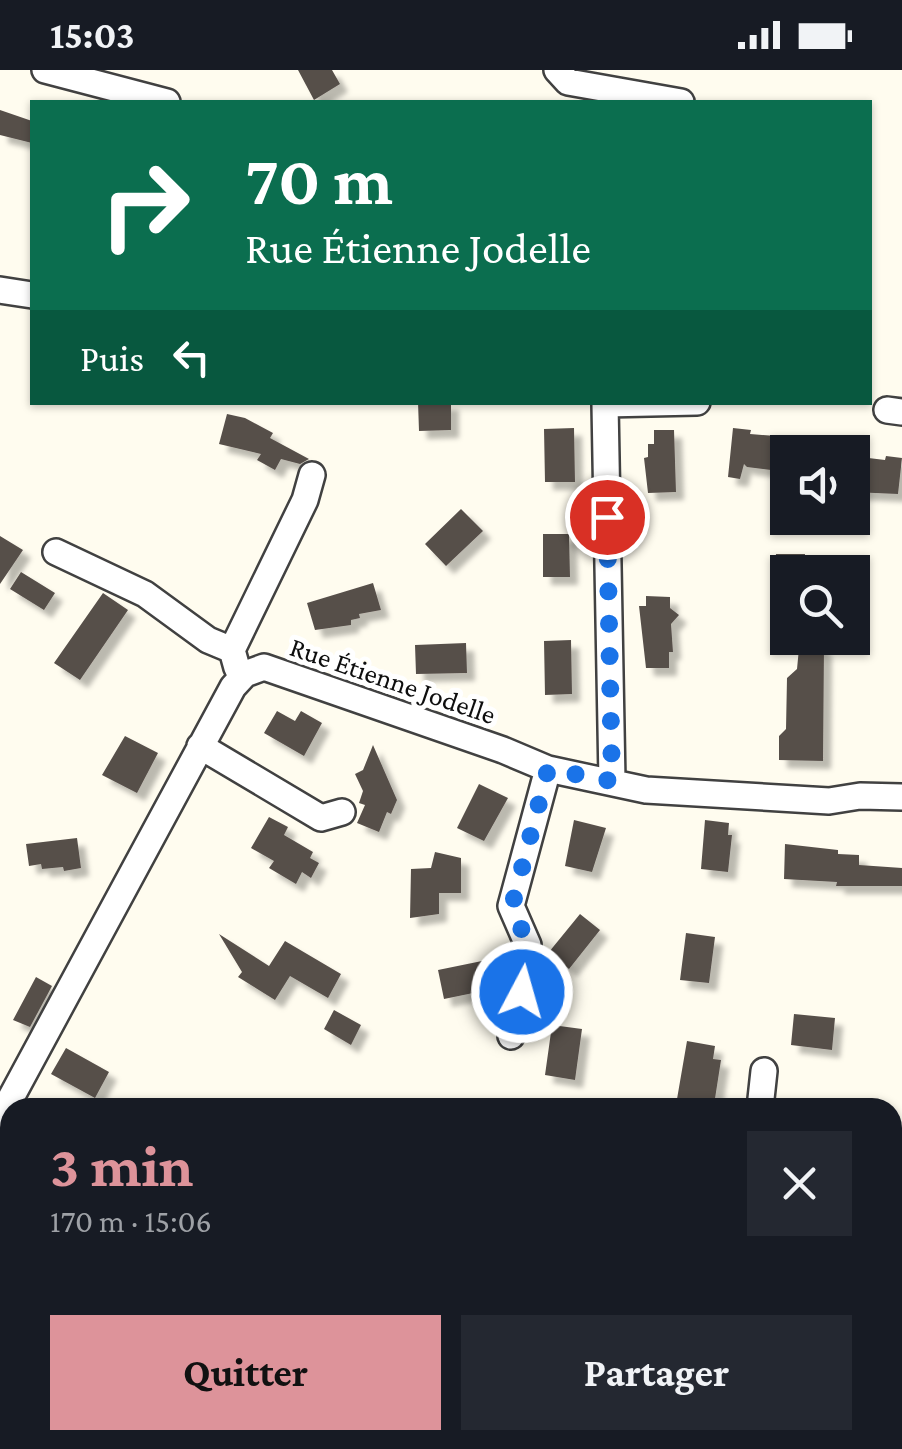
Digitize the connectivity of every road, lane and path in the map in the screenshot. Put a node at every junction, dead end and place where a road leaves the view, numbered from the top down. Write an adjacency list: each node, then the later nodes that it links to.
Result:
1 (46, 70): 3 (street)
2 (557, 70): 4 (street)
3 (160, 100)
4 (670, 100)
5 (0, 290): 6 (street)
6 (30, 295)
7 (604, 405): 14 (street)
8 (312, 475): 10 (street)
9 (56, 552): 10 (street)
10 (232, 650): 11 (street)
11 (245, 674): 12 (street); 13 (street, Rue Étienne Jodelle)
12 (200, 746): 16 (street); 19 (street)
13 (548, 769): 14 (street, Rue Étienne Jodelle); 17 (street)
14 (612, 781): 15 (street, Rue Étienne Jodelle)
15 (902, 798)
16 (342, 812)
17 (510, 1036)
18 (764, 1071): 20 (street)
19 (11, 1098)
20 (761, 1098)

